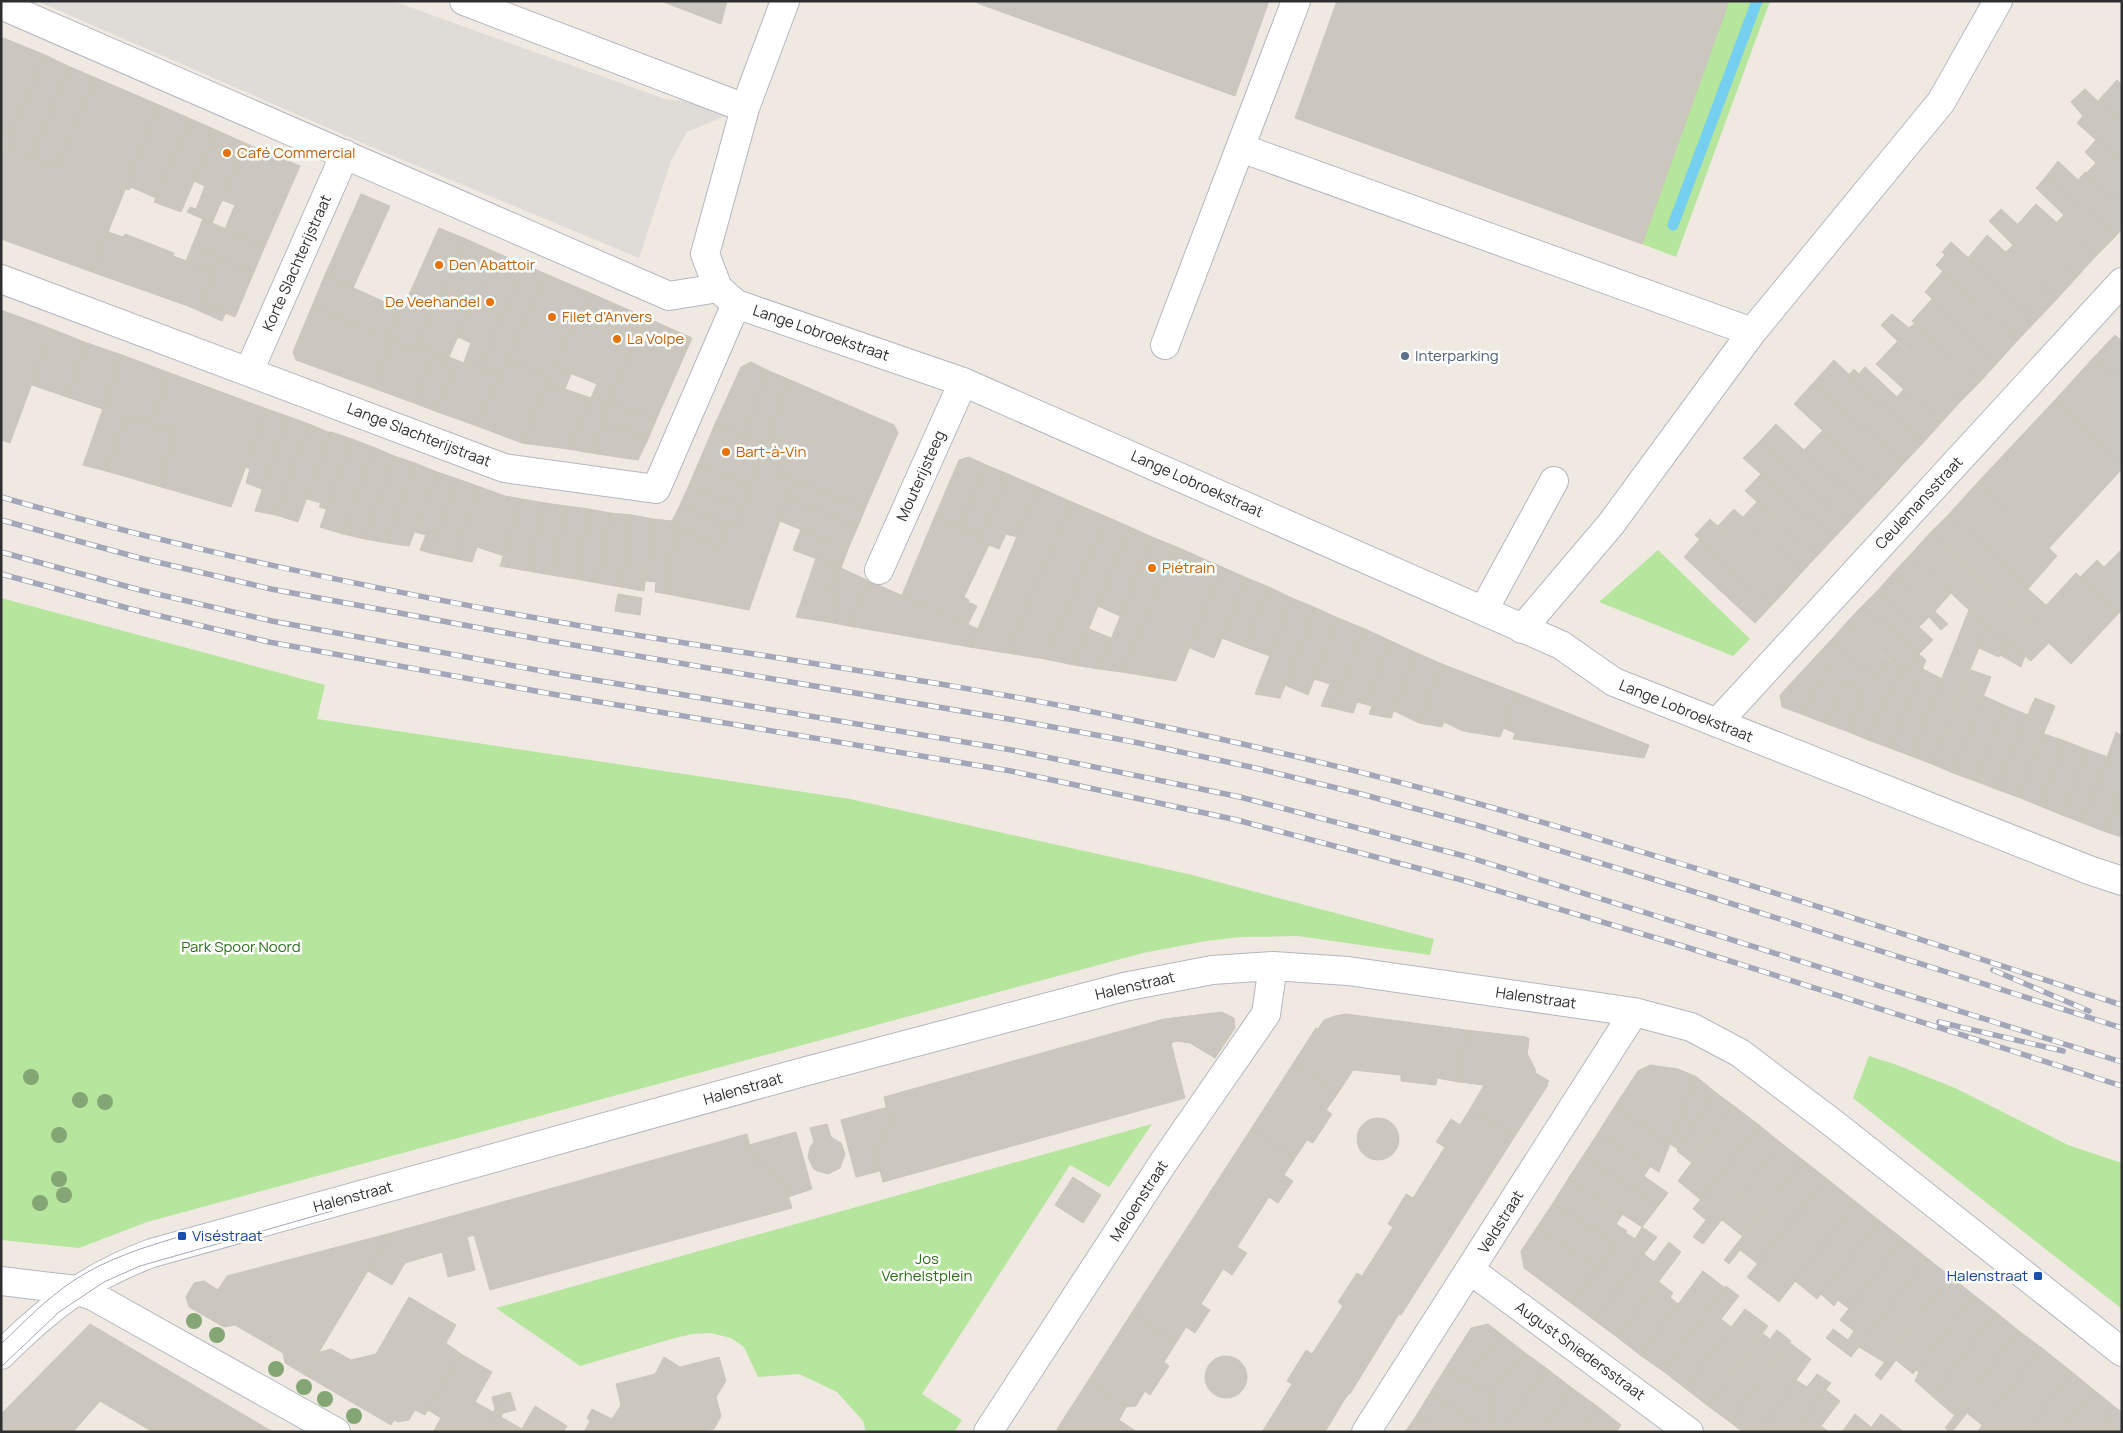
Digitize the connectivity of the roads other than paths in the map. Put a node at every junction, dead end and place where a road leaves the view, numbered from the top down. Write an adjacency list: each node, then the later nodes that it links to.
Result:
1 (464, 1): 6 (street)
2 (785, 1): 6 (street)
3 (1296, 1): 7 (street)
4 (1998, 1): 12 (street)
5 (1, 5): 8 (street)
6 (745, 108): 11 (street)
7 (1241, 148): 12 (street); 13 (street)
8 (345, 154): 11 (street); 14 (street, Korte Slachterijstraat)
9 (1, 279): 14 (street, Lange Slachterijstraat)
10 (2122, 282): 20 (street, Ceulemansstraat)
11 (727, 296): 14 (street, Lange Slachterijstraat); 15 (street, Lange Lobroekstraat)
12 (1752, 332): 19 (street)
13 (1165, 344)
14 (249, 371)
15 (964, 382): 17 (street, Mouterijsteeg); 19 (street, Lange Lobroekstraat)
16 (1554, 481): 18 (street)
17 (879, 570)
18 (1488, 604)
19 (1522, 628): 20 (street, Lange Lobroekstraat)
20 (1716, 723): 21 (street, Lange Lobroekstraat)
21 (2122, 881)
22 (1273, 966): 23 (street, Halenstraat); 26 (street, Halenstraat); 30 (street, Meloenstraat)
23 (1634, 1012): 24 (street, Veldstraat); 27 (street, Halenstraat)
24 (1470, 1270): 31 (street, Veldstraat); 32 (street, August Sniedersstraat)
25 (1, 1281): 26 (street)
26 (76, 1290): 28 (street, Halenstraat); 29 (street)
27 (2122, 1352)
28 (1, 1355)
29 (336, 1432)
30 (988, 1432)
31 (1366, 1432)
32 (1690, 1432)

